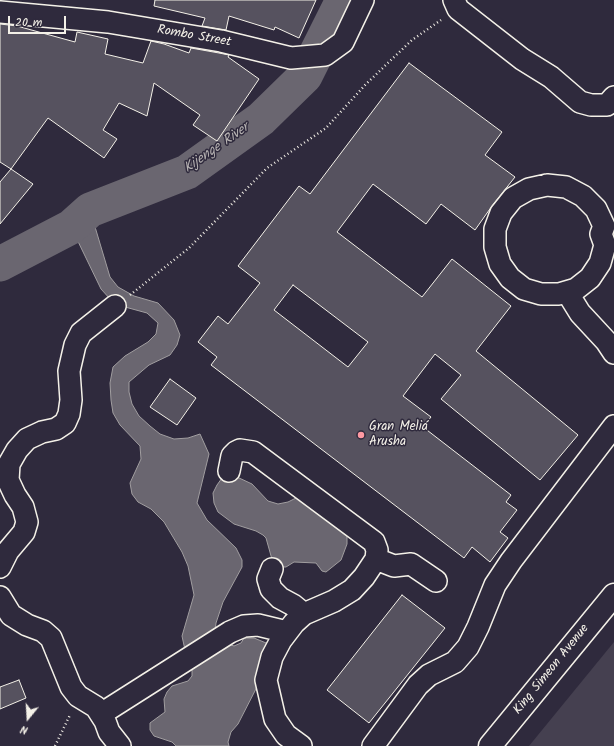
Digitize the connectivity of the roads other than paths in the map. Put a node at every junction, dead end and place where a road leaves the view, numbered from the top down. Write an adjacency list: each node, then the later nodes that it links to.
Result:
1 (363, 0): 3 (street, Rombo Street)
2 (456, 4): 4 (street)
3 (0, 12)
4 (614, 97)
5 (608, 234): 7 (street); 8 (street)
6 (614, 274): 7 (street)
7 (590, 277): 8 (street)
8 (567, 292): 10 (street)
9 (115, 306): 14 (street)
10 (614, 353)
11 (614, 426): 24 (street)
12 (229, 471): 13 (street)
13 (376, 559): 16 (street); 19 (street)
14 (0, 567)
15 (272, 569): 19 (street)
16 (436, 581)
17 (614, 595): 25 (main road, King Simeon Avenue)
18 (0, 597): 21 (street)
19 (304, 614): 20 (street)
20 (287, 632): 21 (street); 23 (street)
21 (101, 714): 22 (street)
22 (120, 746)
23 (301, 746)
24 (373, 746)
25 (490, 746)

